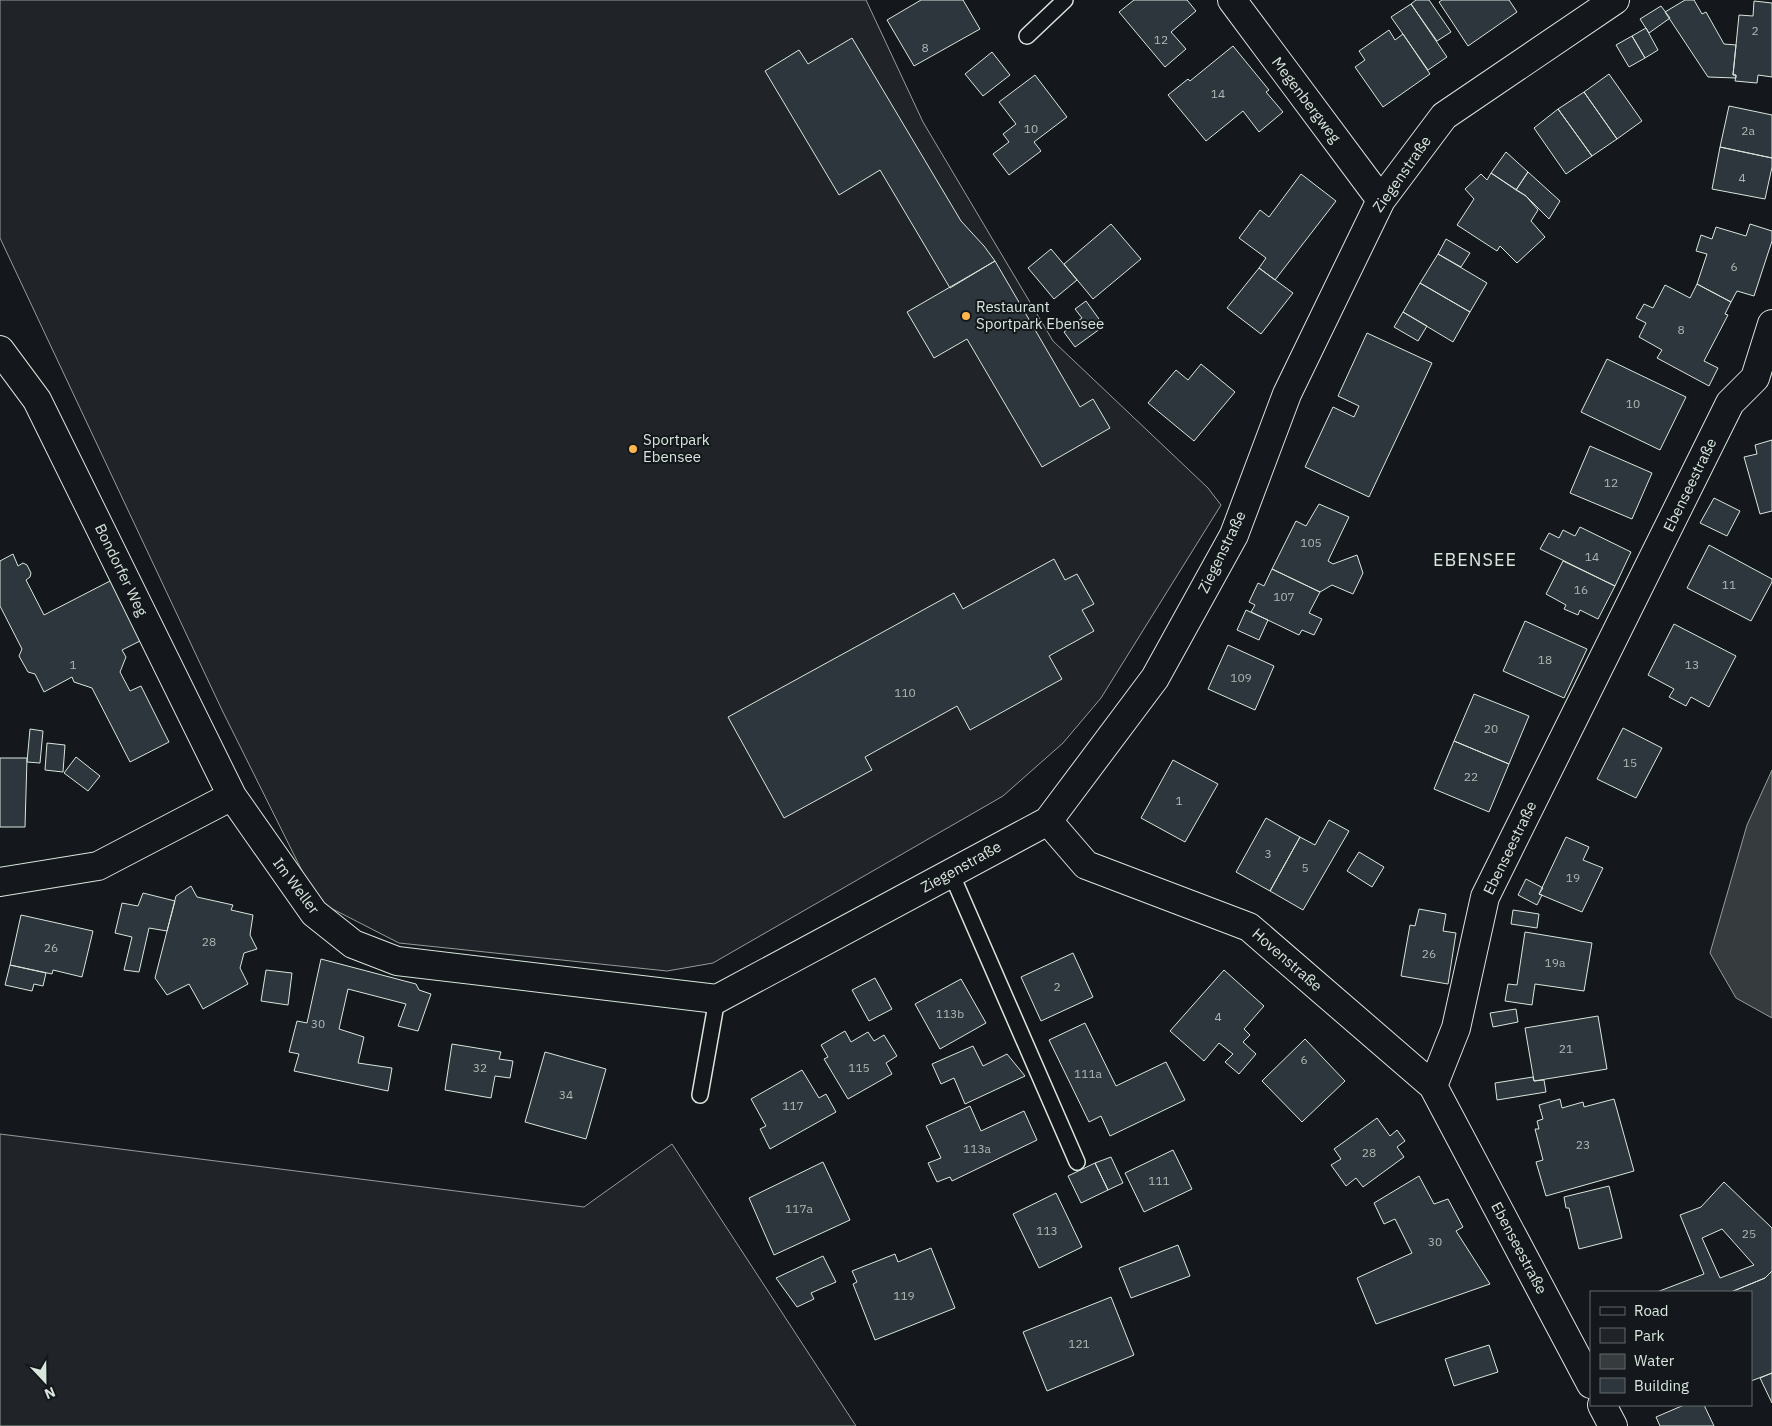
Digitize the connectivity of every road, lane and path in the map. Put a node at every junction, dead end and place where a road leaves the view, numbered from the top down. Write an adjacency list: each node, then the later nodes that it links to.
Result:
1 (1065, 0): 4 (lane)
2 (1232, 0): 5 (street, Megenbergweg)
3 (1614, 0): 5 (street, Ziegenstraße)
4 (1026, 36)
5 (1380, 200): 10 (street, Ziegenstraße)
6 (1772, 324): 8 (street, Ebenseestraße)
7 (0, 350): 9 (street, Bondorfer Weg)
8 (1764, 377): 14 (street, Ebenseestraße)
9 (232, 796): 12 (street); 13 (street, Im Weller)
10 (1048, 821): 11 (street, Ziegenstraße); 14 (street, Hovenstraße)
11 (951, 873): 13 (street, Ziegenstraße); 16 (lane)
12 (0, 882)
13 (717, 999): 15 (lane)
14 (1433, 1086): 17 (street, Ebenseestraße)
15 (700, 1095)
16 (1077, 1162)
17 (1590, 1382)
18 (1603, 1406): 19 (street)
19 (1613, 1426)

